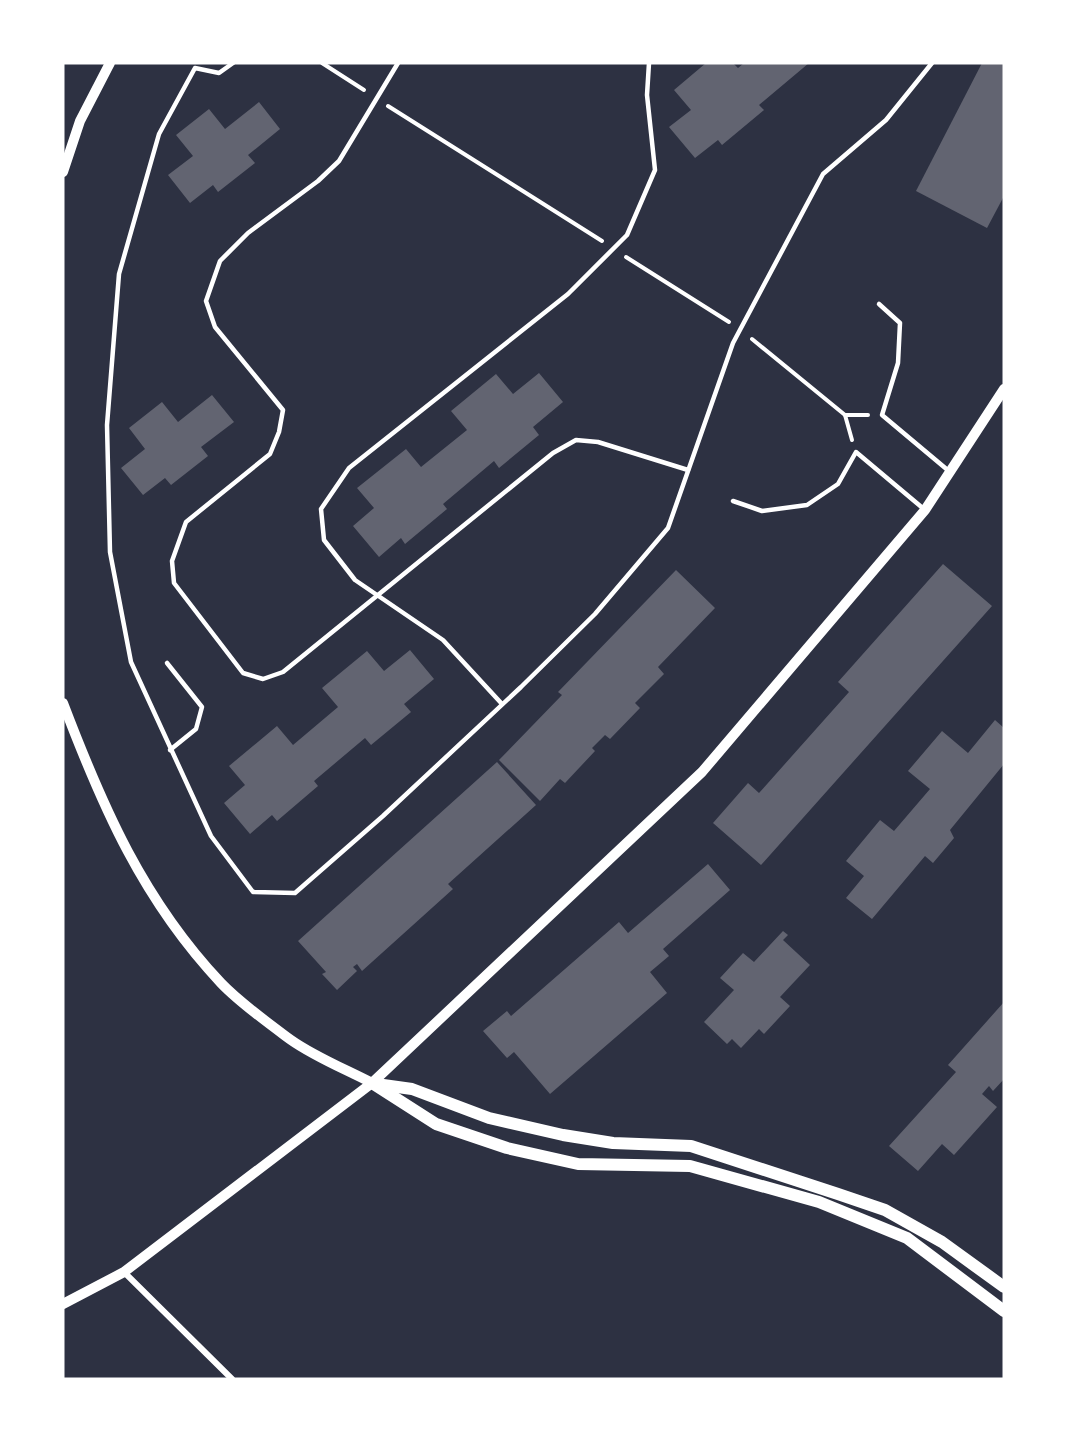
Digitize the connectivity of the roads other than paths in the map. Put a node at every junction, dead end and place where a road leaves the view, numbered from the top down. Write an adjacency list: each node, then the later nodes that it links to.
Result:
1 (110, 63): 7 (street)
2 (233, 63): 6 (lane)
3 (398, 63): 14 (lane)
4 (649, 63): 14 (lane)
5 (932, 63): 10 (lane)
6 (194, 65): 18 (lane)
7 (63, 172)
8 (879, 304): 11 (lane)
9 (1004, 389): 11 (street)
10 (688, 470): 14 (lane); 17 (lane)
11 (951, 472): 13 (street)
12 (733, 501): 13 (lane)
13 (925, 510): 19 (street)
14 (379, 596): 17 (lane)
15 (167, 663): 18 (lane)
16 (63, 703): 19 (street)
17 (502, 704): 18 (lane)
18 (170, 750)
19 (372, 1083): 20 (street); 21 (main road); 23 (main road)
20 (124, 1272): 22 (street); 24 (street)
21 (1004, 1287)
22 (63, 1304)
23 (1004, 1311)
24 (232, 1379)

